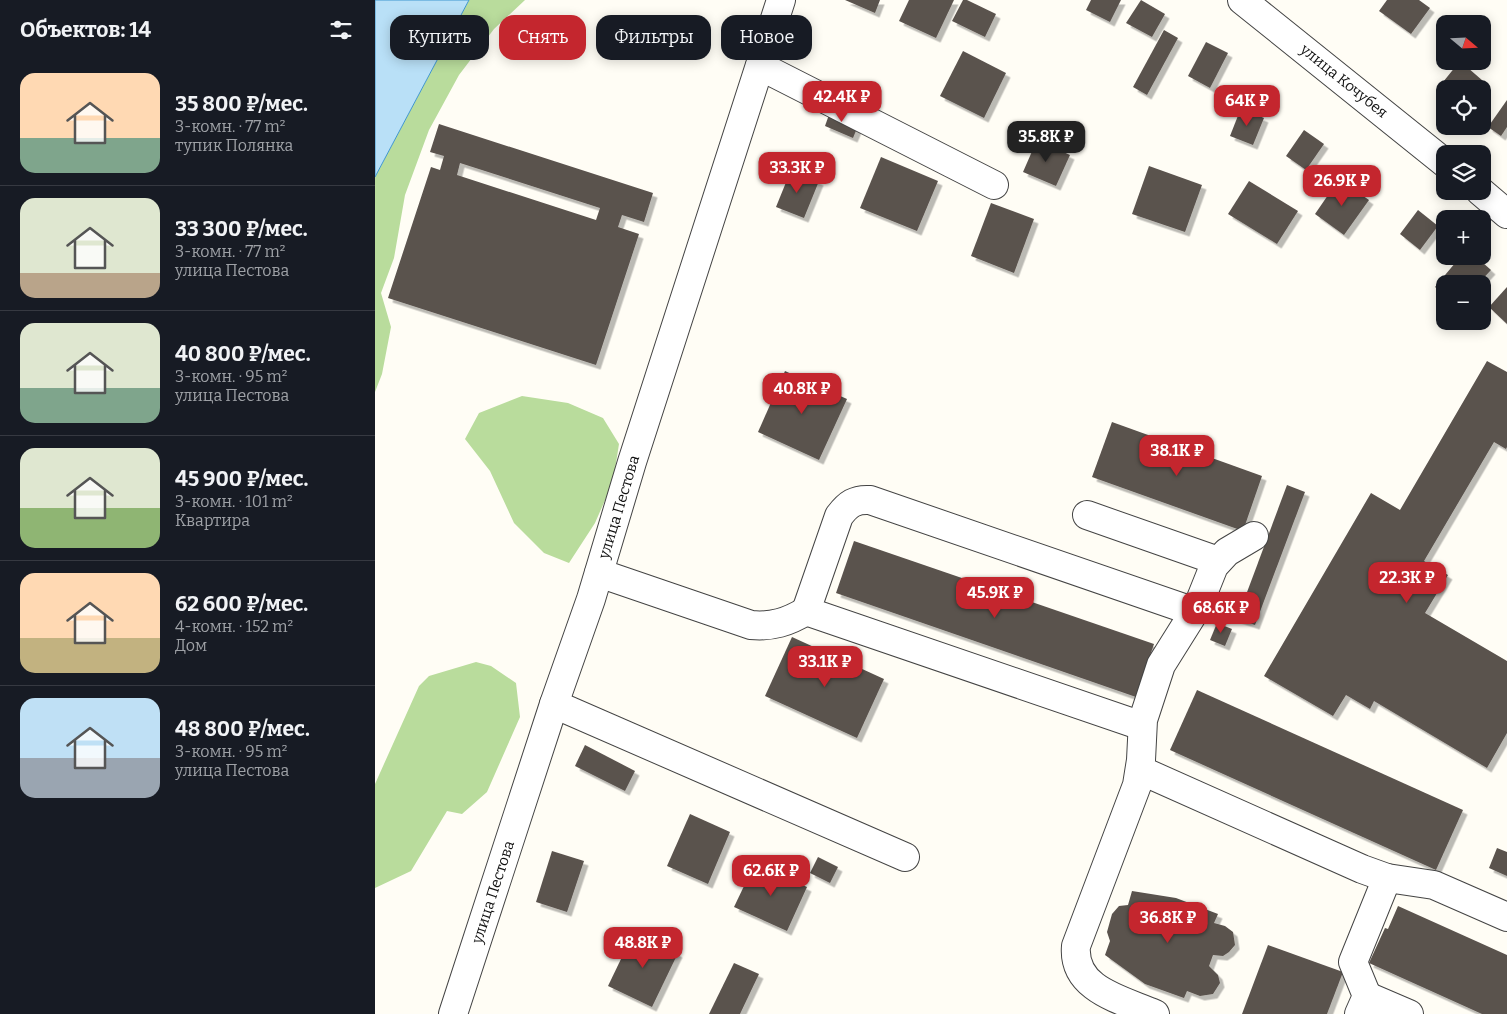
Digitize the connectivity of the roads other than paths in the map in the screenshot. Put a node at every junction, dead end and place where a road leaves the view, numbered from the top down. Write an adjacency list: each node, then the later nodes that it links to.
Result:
1 (781, 0): 3 (street, улица Пестова)
2 (1242, 0): 4 (street, улица Кочубея)
3 (760, 66): 5 (street); 11 (street, улица Пестова)
4 (1436, 156)
5 (994, 185)
6 (1491, 200): 7 (street)
7 (1507, 214)
8 (1087, 516): 10 (street)
9 (1254, 536): 10 (street)
10 (1218, 561): 13 (street)
11 (599, 573): 12 (street); 14 (street, улица Пестова)
12 (806, 611): 13 (street); 15 (street)
13 (1195, 612): 15 (street)
14 (554, 704): 17 (street); 21 (street, улица Пестова)
15 (1142, 726): 16 (street)
16 (1140, 770): 18 (street); 22 (street)
17 (905, 857)
18 (1387, 878): 19 (street); 20 (street)
19 (1507, 917)
20 (1363, 1005): 23 (street)
21 (453, 1014)
22 (1155, 1014)
23 (1409, 1014)

